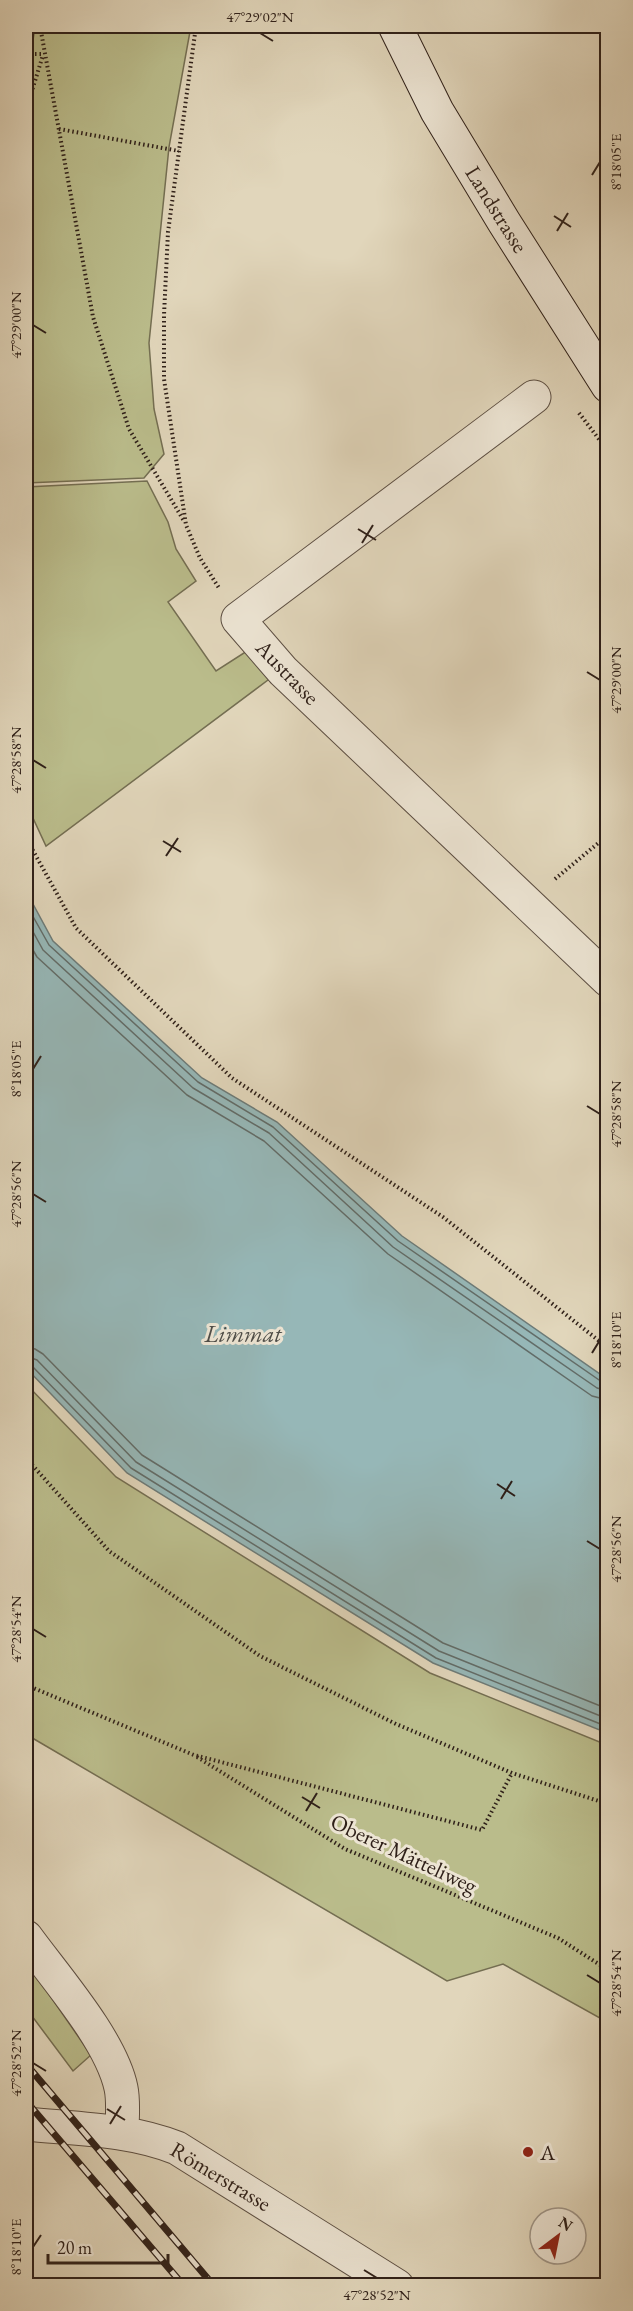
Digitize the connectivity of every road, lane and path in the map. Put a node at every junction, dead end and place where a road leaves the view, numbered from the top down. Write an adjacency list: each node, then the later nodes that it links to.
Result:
1 (40, 26): 5 (path)
2 (196, 26): 8 (path)
3 (395, 26): 9 (street, Landstrasse)
4 (26, 54): 5 (path)
5 (44, 54): 6 (path); 7 (path)
6 (59, 129): 8 (path); 12 (path)
7 (26, 147)
8 (179, 151): 12 (path)
9 (608, 386)
10 (534, 397): 11 (path); 13 (street, Austrasse)
11 (608, 451)
12 (186, 525): 13 (path)
13 (238, 620): 16 (street, Austrasse)
14 (608, 835): 16 (path)
15 (26, 838): 18 (path)
16 (526, 902): 17 (street, Austrasse)
17 (608, 980)
18 (608, 1348)
19 (26, 1458): 22 (path)
20 (26, 1685): 21 (path)
21 (194, 1755): 22 (path); 25 (path, Oberer Mätteliweg)
22 (512, 1773): 23 (path)
23 (608, 1804)
24 (26, 1937): 27 (street)
25 (608, 1970)
26 (26, 2124): 27 (street, Römerstrasse)
27 (122, 2133): 28 (street, Römerstrasse)
28 (397, 2286)

